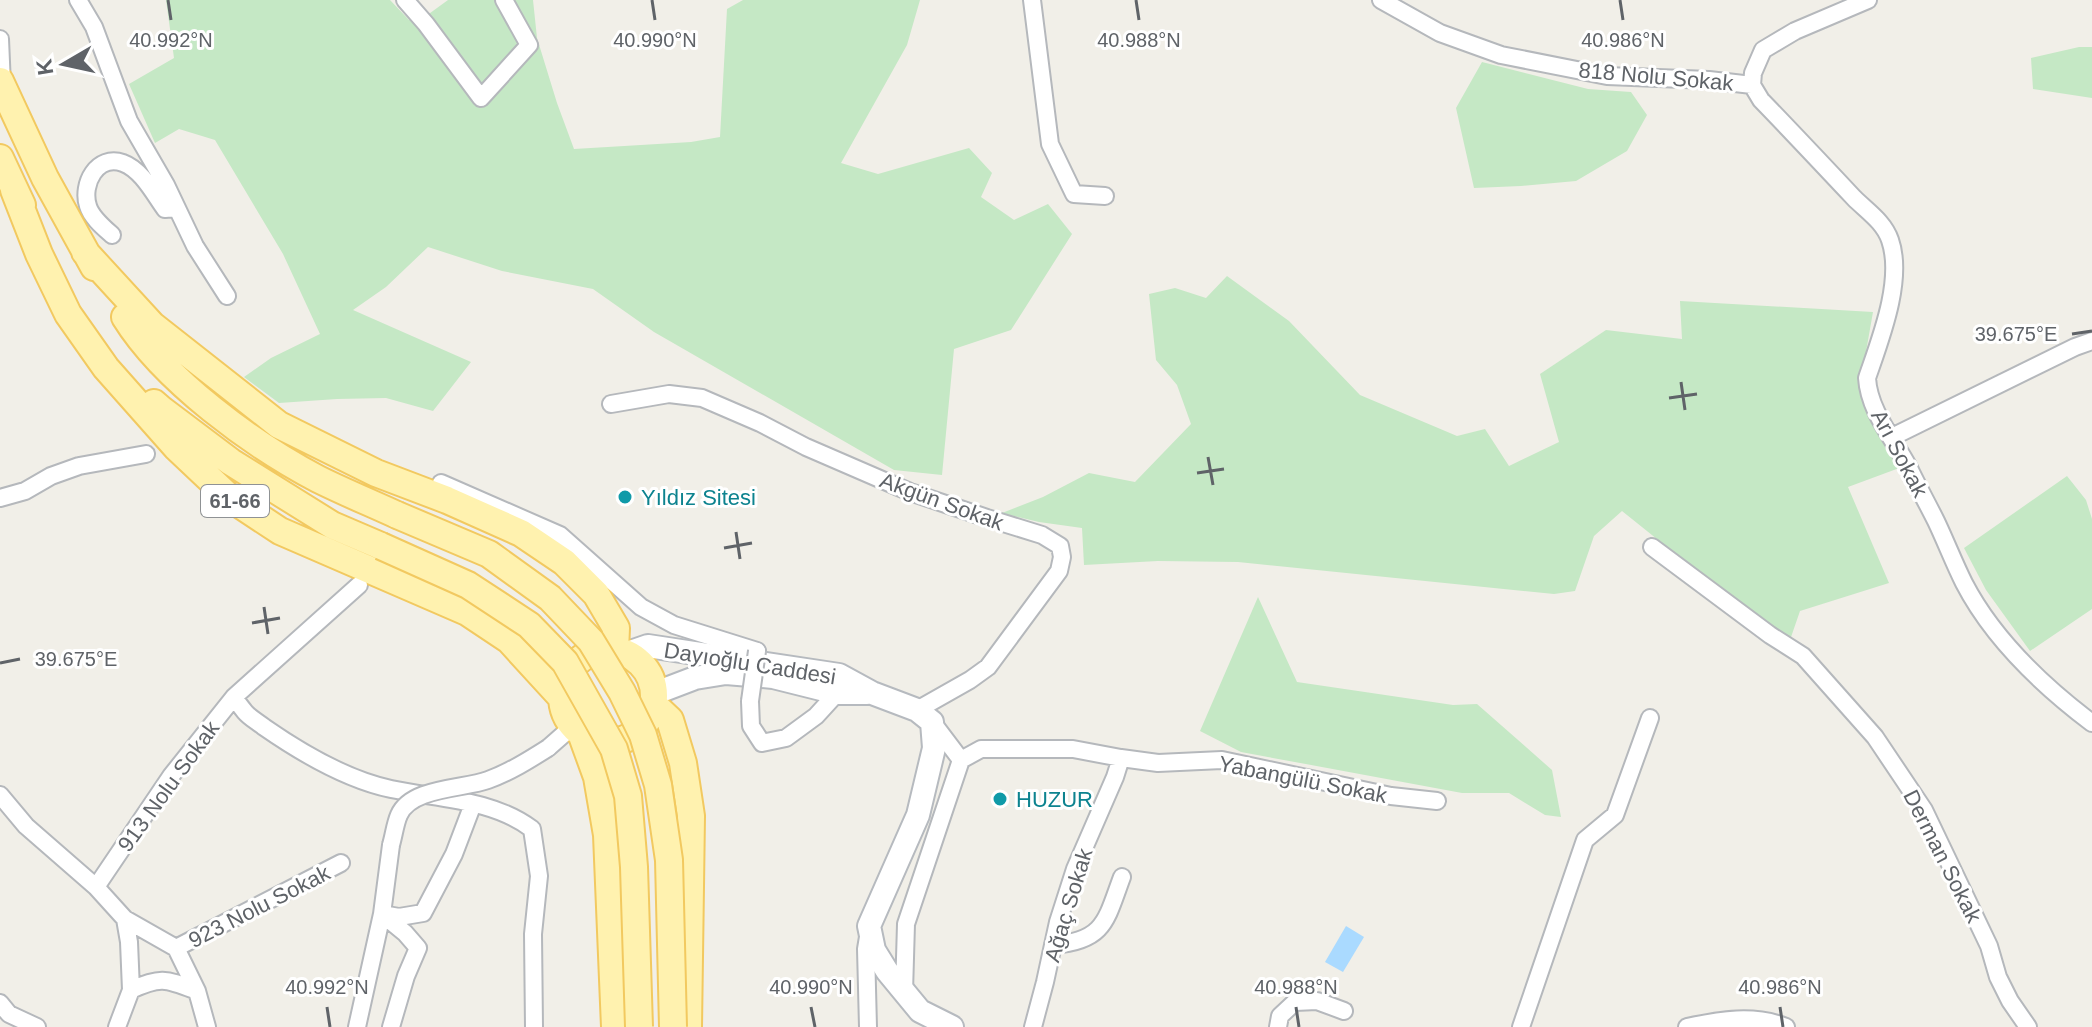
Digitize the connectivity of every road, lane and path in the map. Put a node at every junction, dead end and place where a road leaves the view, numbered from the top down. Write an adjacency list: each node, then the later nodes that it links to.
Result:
1 (78, 0): 13 (street)
2 (405, 0): 3 (street)
3 (504, 0)
4 (1032, 0): 12 (street)
5 (1381, 0): 9 (street, 818 Nolu Sokak)
6 (1868, 0): 9 (street)
7 (0, 39): 8 (street)
8 (1, 83): 15 (main road, 61-66)
9 (1752, 85): 19 (street, Arı Sokak)
10 (0, 158): 11 (main road, 61-66)
11 (14, 190): 29 (main road, 61-66); 60 (main road, 61-66, bridge)
12 (1105, 196)
13 (177, 208): 14 (street); 16 (street)
14 (112, 235)
15 (85, 252): 25 (main road, 61-66); 61 (main road, 61-66, bridge)
16 (227, 296)
17 (2092, 341): 19 (street)
18 (611, 404): 31 (street, Akgün Sokak)
19 (1892, 437): 33 (street, Arı Sokak)
20 (146, 454): 22 (street)
21 (441, 483): 26 (street, bridge)
22 (0, 498)
23 (1652, 547): 70 (street, Derman Sokak)
24 (359, 585): 28 (street, 913 Nolu Sokak)
25 (620, 652): 27 (street, Dayıoğlu Caddesi); 29 (main road); 30 (main road, 61-66)
26 (837, 693): 27 (street, Dayıoğlu Caddesi); 30 (street, Dayıoğlu Caddesi)
27 (872, 693): 31 (street, Dayıoğlu Caddesi)
28 (234, 697): 39 (street); 42 (street, 913 Nolu Sokak)
29 (562, 698): 34 (main road, 61-66)
30 (653, 699): 34 (main road); 62 (main road, 61-66)
31 (925, 716): 36 (street); 45 (street)
32 (1650, 718): 67 (street)
33 (2092, 723)
34 (577, 730): 43 (street, bridge); 59 (main road, 61-66)
35 (1121, 758): 36 (street); 38 (street, Yabangülü Sokak); 46 (street, Ağaç Sokak)
36 (961, 760): 50 (street)
37 (0, 795): 42 (street)
38 (1437, 801)
39 (473, 804): 43 (street); 58 (street)
40 (341, 863): 47 (street, 923 Nolu Sokak)
41 (1122, 877): 46 (street)
42 (96, 887): 44 (street)
43 (382, 914): 56 (street); 57 (street)
44 (125, 919): 47 (street, 923 Nolu Sokak); 48 (street)
45 (869, 926): 50 (street); 63 (street)
46 (1053, 945): 65 (street, Ağaç Sokak)
47 (176, 948): 49 (street, 923 Nolu Sokak)
48 (131, 990): 49 (street); 54 (street)
49 (197, 991): 55 (street, 923 Nolu Sokak)
50 (904, 992): 64 (street)
51 (0, 1003): 53 (street)
52 (1344, 1011): 66 (street)
53 (37, 1027)
54 (117, 1027)
55 (207, 1027)
56 (357, 1027)
57 (391, 1027)
58 (534, 1027)
59 (615, 1027)
60 (639, 1027)
61 (673, 1027)
62 (688, 1027)
63 (868, 1027)
64 (952, 1027)
65 (1033, 1027)
66 (1278, 1027)
67 (1521, 1027)
68 (1687, 1027): 69 (street)
69 (1786, 1027)
70 (2028, 1027)

